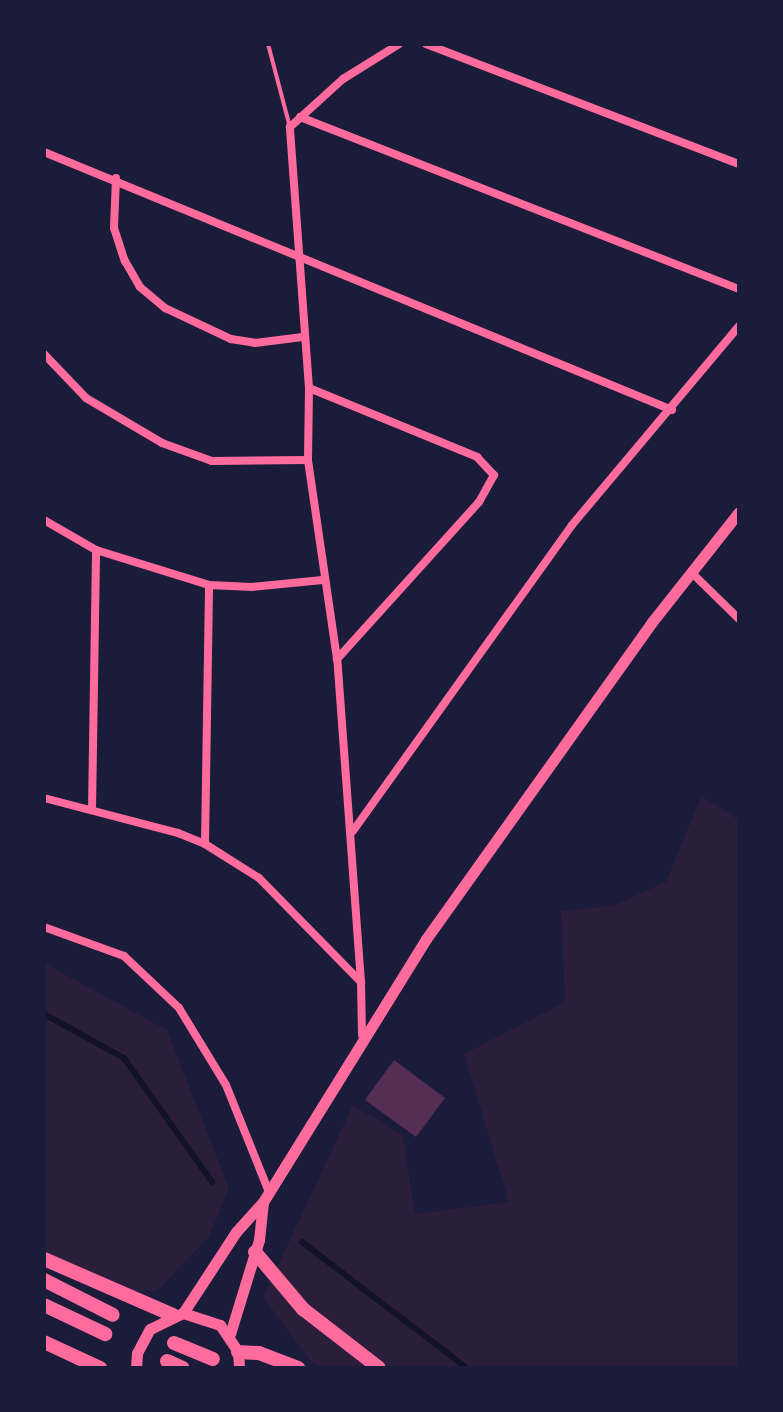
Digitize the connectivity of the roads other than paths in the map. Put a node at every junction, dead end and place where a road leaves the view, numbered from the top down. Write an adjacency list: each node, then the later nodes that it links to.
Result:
1 (268, 44): 5 (lane)
2 (399, 44): 4 (street)
3 (426, 44): 7 (street)
4 (300, 117): 5 (street); 10 (street)
5 (290, 127): 9 (street)
6 (44, 152): 8 (street)
7 (739, 164)
8 (116, 178): 9 (street); 12 (street)
9 (296, 252): 12 (street); 15 (street)
10 (739, 289)
11 (739, 326): 15 (street)
12 (303, 337): 14 (street)
13 (44, 354): 16 (street)
14 (309, 388): 16 (street); 26 (street)
15 (672, 410): 29 (street)
16 (308, 460): 23 (street)
17 (739, 512): 22 (main road)
18 (44, 520): 19 (street)
19 (55, 530): 20 (street); 21 (street)
20 (44, 533)
21 (96, 550): 24 (street); 28 (street)
22 (691, 572): 25 (street); 33 (main road)
23 (323, 580): 24 (street); 26 (street)
24 (209, 585): 30 (street)
25 (739, 619)
26 (337, 659): 29 (street)
27 (44, 798): 28 (street)
28 (92, 810): 30 (street)
29 (353, 831): 32 (street)
30 (205, 844): 32 (street)
31 (44, 927): 34 (street)
32 (361, 982): 33 (street)
33 (362, 1035): 34 (main road)
34 (266, 1197): 35 (main road); 39 (main road)
35 (255, 1252): 42 (main road); 53 (highway)
36 (44, 1259): 39 (highway)
37 (44, 1280): 40 (highway)
38 (44, 1305): 41 (highway)
39 (178, 1314): 42 (main road); 49 (main road)
40 (113, 1315)
41 (105, 1334)
42 (230, 1334): 45 (main road)
43 (44, 1342): 48 (highway)
44 (174, 1343): 46 (highway)
45 (238, 1352): 51 (main road); 52 (highway)
46 (213, 1359)
47 (167, 1361): 50 (highway)
48 (100, 1368)
49 (136, 1368)
50 (183, 1368)
51 (239, 1368)
52 (298, 1368)
53 (379, 1368)

